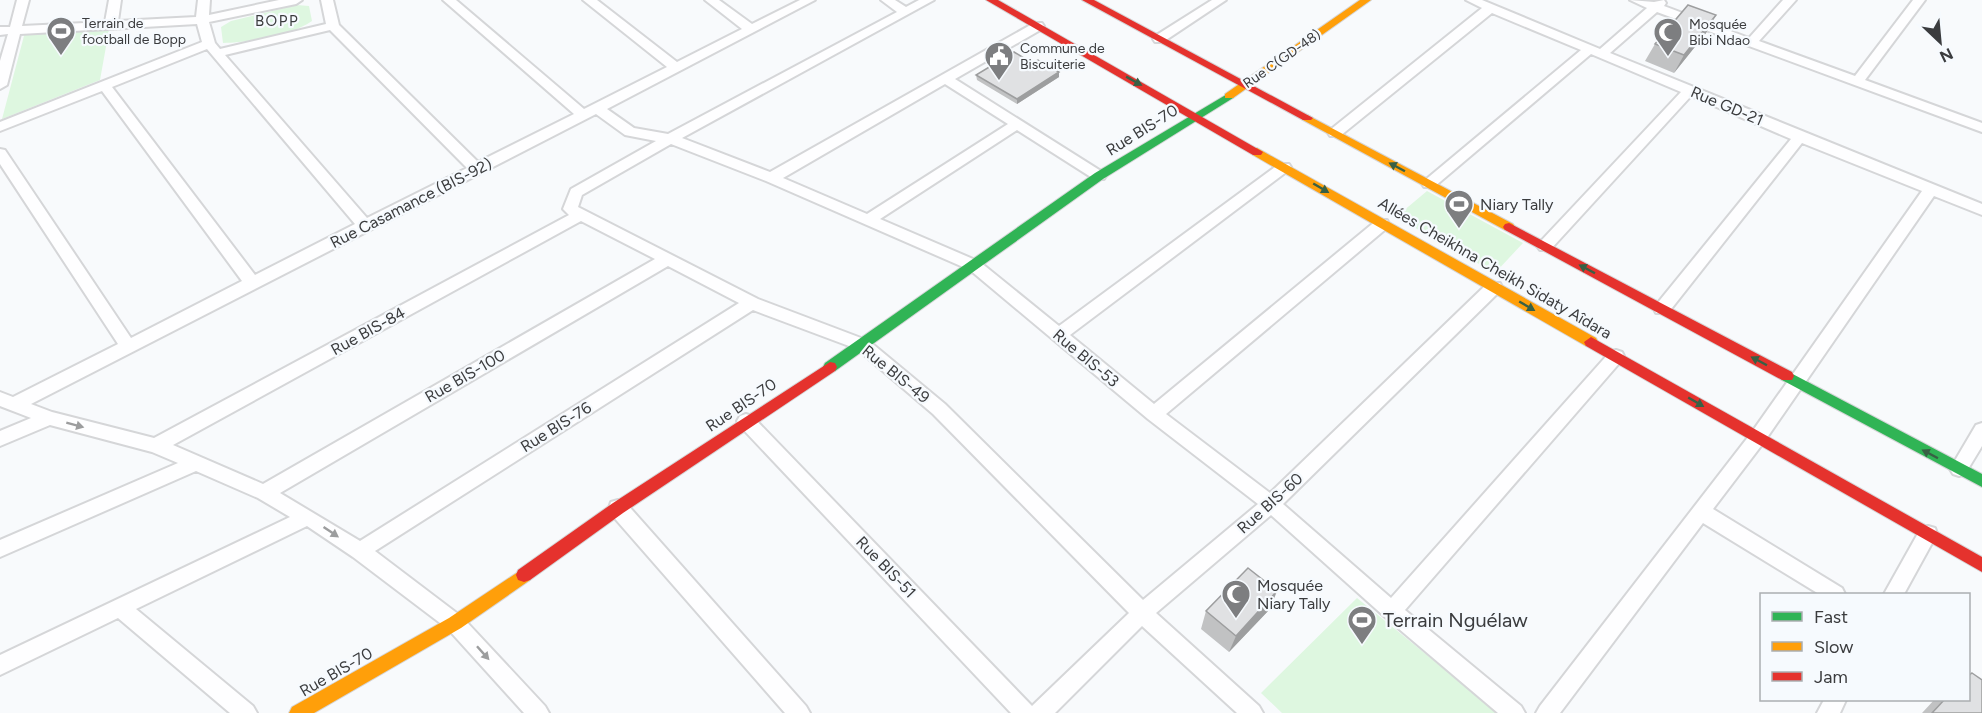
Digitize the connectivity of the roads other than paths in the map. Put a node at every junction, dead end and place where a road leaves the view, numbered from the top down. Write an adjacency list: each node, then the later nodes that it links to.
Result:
1 (23, 0): 28 (street)
2 (116, 0): 24 (street)
3 (204, 0): 23 (street)
4 (296, 0): 23 (street)
5 (327, 0): 25 (street)
6 (449, 0): 42 (street, Rue BIS-53)
7 (589, 0): 34 (street)
8 (711, 0): 27 (street)
9 (809, 0): 27 (street, Rue Casamance (BIS-92))
10 (887, 0): 22 (street)
11 (928, 0): 22 (street)
12 (991, 0): 26 (main road, Allées Cheikhna Cheikh Sidaty Aîdara)
13 (1087, 0): 30 (main road)
14 (1220, 0): 30 (street)
15 (1366, 0): 39 (main road, Rue C(GD-48))
16 (1472, 0): 21 (street, Rue GD-21)
17 (1636, 0): 20 (street)
18 (1790, 0): 31 (street)
19 (1919, 0): 36 (street)
20 (1659, 4): 31 (street); 33 (street)
21 (1490, 8): 33 (street, Rue GD-21); 47 (street)
22 (906, 12): 49 (street)
23 (202, 20): 24 (street); 32 (street)
24 (111, 25): 28 (street)
25 (333, 26): 32 (street); 52 (street)
26 (1038, 26): 35 (street); 43 (main road, Allées Cheikhna Cheikh Sidaty Aîdara, one-way to 43)
27 (750, 29): 34 (street, Rue Casamance (BIS-92))
28 (15, 30): 29 (street); 37 (street)
29 (0, 31)
30 (1159, 39): 39 (main road)
31 (1751, 43): 36 (street)
32 (213, 49): 38 (street); 61 (street)
33 (1596, 51): 40 (street, Rue GD-21); 55 (street)
34 (675, 67): 42 (street, Rue Casamance (BIS-92))
35 (944, 78): 44 (street); 54 (street)
36 (1857, 82): 46 (street)
37 (0, 85)
38 (104, 85): 45 (street); 65 (street)
39 (1243, 87): 43 (main road, Rue C(GD-48)); 47 (main road)
40 (1690, 90): 48 (street, Rue GD-21); 62 (street)
41 (1982, 110): 46 (street)
42 (590, 112): 49 (street, Rue BIS-53); 52 (street, Rue Casamance (BIS-92))
43 (1199, 114): 51 (main road, Allées Cheikhna Cheikh Sidaty Aîdara); 53 (main road, Rue BIS-70)
44 (1016, 125): 53 (street); 59 (street)
45 (0, 127)
46 (1977, 127)
47 (1335, 133): 55 (main road, one-way to 47)
48 (1800, 137): 56 (street, Rue GD-21); 68 (street)
49 (670, 138): 54 (street, Rue BIS-53); 58 (street)
50 (0, 153): 71 (street)
51 (1284, 167): 60 (main road, Allées Cheikhna Cheikh Sidaty Aîdara, one-way to 60); 69 (street)
52 (477, 169): 61 (street, Rue Casamance (BIS-92))
53 (1099, 176): 64 (main road, Rue BIS-70)
54 (771, 178): 59 (street, Rue BIS-53)
55 (1429, 184): 62 (main road)
56 (1931, 189): 57 (street, Rue GD-21); 73 (street)
57 (1982, 210)
58 (579, 216): 63 (street, Rue BIS-49); 81 (street, Rue BIS-84)
59 (867, 221): 64 (street, Rue BIS-53)
60 (1382, 224): 66 (main road, Allées Cheikhna Cheikh Sidaty Aîdara); 75 (street)
61 (365, 226): 65 (street, Rue Casamance (BIS-92))
62 (1545, 246): 68 (main road, one-way to 62)
63 (666, 260): 67 (street, Rue BIS-49); 85 (street, Rue BIS-100)
64 (975, 266): 69 (street, Rue BIS-53); 70 (main road, Rue BIS-70)
65 (252, 283): 71 (street, Rue Casamance (BIS-92))
66 (1494, 287): 72 (main road, Allées Cheikhna Cheikh Sidaty Aîdara, one-way to 72); 86 (street, Rue BIS-60)
67 (752, 303): 70 (street, Rue BIS-49); 92 (street, Rue BIS-76)
68 (1662, 309): 73 (main road, one-way to 68)
69 (1059, 335): 75 (street, Rue BIS-53)
70 (863, 345): 77 (main road, Rue BIS-70); 98 (street, Rue BIS-49)
71 (128, 346): 74 (street, Rue Casamance (BIS-92))
72 (1616, 356): 79 (main road, Allées Cheikhna Cheikh Sidaty Aîdara, one-way to 79); 97 (street)
73 (1795, 385): 79 (street); 83 (main road, one-way to 73)
74 (6, 402): 76 (street)
75 (1154, 414): 86 (street, Rue BIS-53)
76 (50, 418): 80 (street); 81 (street, one-way to 81)
77 (746, 421): 87 (main road, Rue BIS-70); 105 (street, Rue BIS-51)
78 (1982, 430): 83 (street)
79 (1761, 433): 88 (street); 90 (main road, Allées Cheikhna Cheikh Sidaty Aîdara)
80 (0, 439)
81 (156, 446): 82 (street)
82 (195, 464): 85 (street); 91 (street)
83 (1959, 469): 84 (main road)
84 (1982, 481)
85 (264, 493): 89 (street)
86 (1271, 504): 97 (street, Rue BIS-53); 98 (street, Rue BIS-60)
87 (618, 508): 99 (main road, Rue BIS-70); 104 (street)
88 (1702, 512): 94 (street); 109 (street)
89 (308, 517): 92 (street, one-way to 92); 96 (street)
90 (1928, 534): 93 (main road, Allées Cheikhna Cheikh Sidaty Aîdara); 95 (street)
91 (0, 549)
92 (360, 551): 99 (street)
93 (1982, 565)
94 (1833, 593)
95 (1895, 593)
96 (120, 608): 100 (street); 101 (street)
97 (1392, 611): 108 (street, Rue BIS-53)
98 (1142, 613): 106 (street, Rue BIS-60); 107 (street, Rue BIS-49)
99 (455, 623): 102 (main road, Rue BIS-70); 103 (street, one-way to 103)
100 (0, 665)
101 (246, 713)
102 (298, 713)
103 (538, 713)
104 (799, 713)
105 (1025, 713)
106 (1040, 713)
107 (1252, 713)
108 (1514, 713)
109 (1546, 713)

